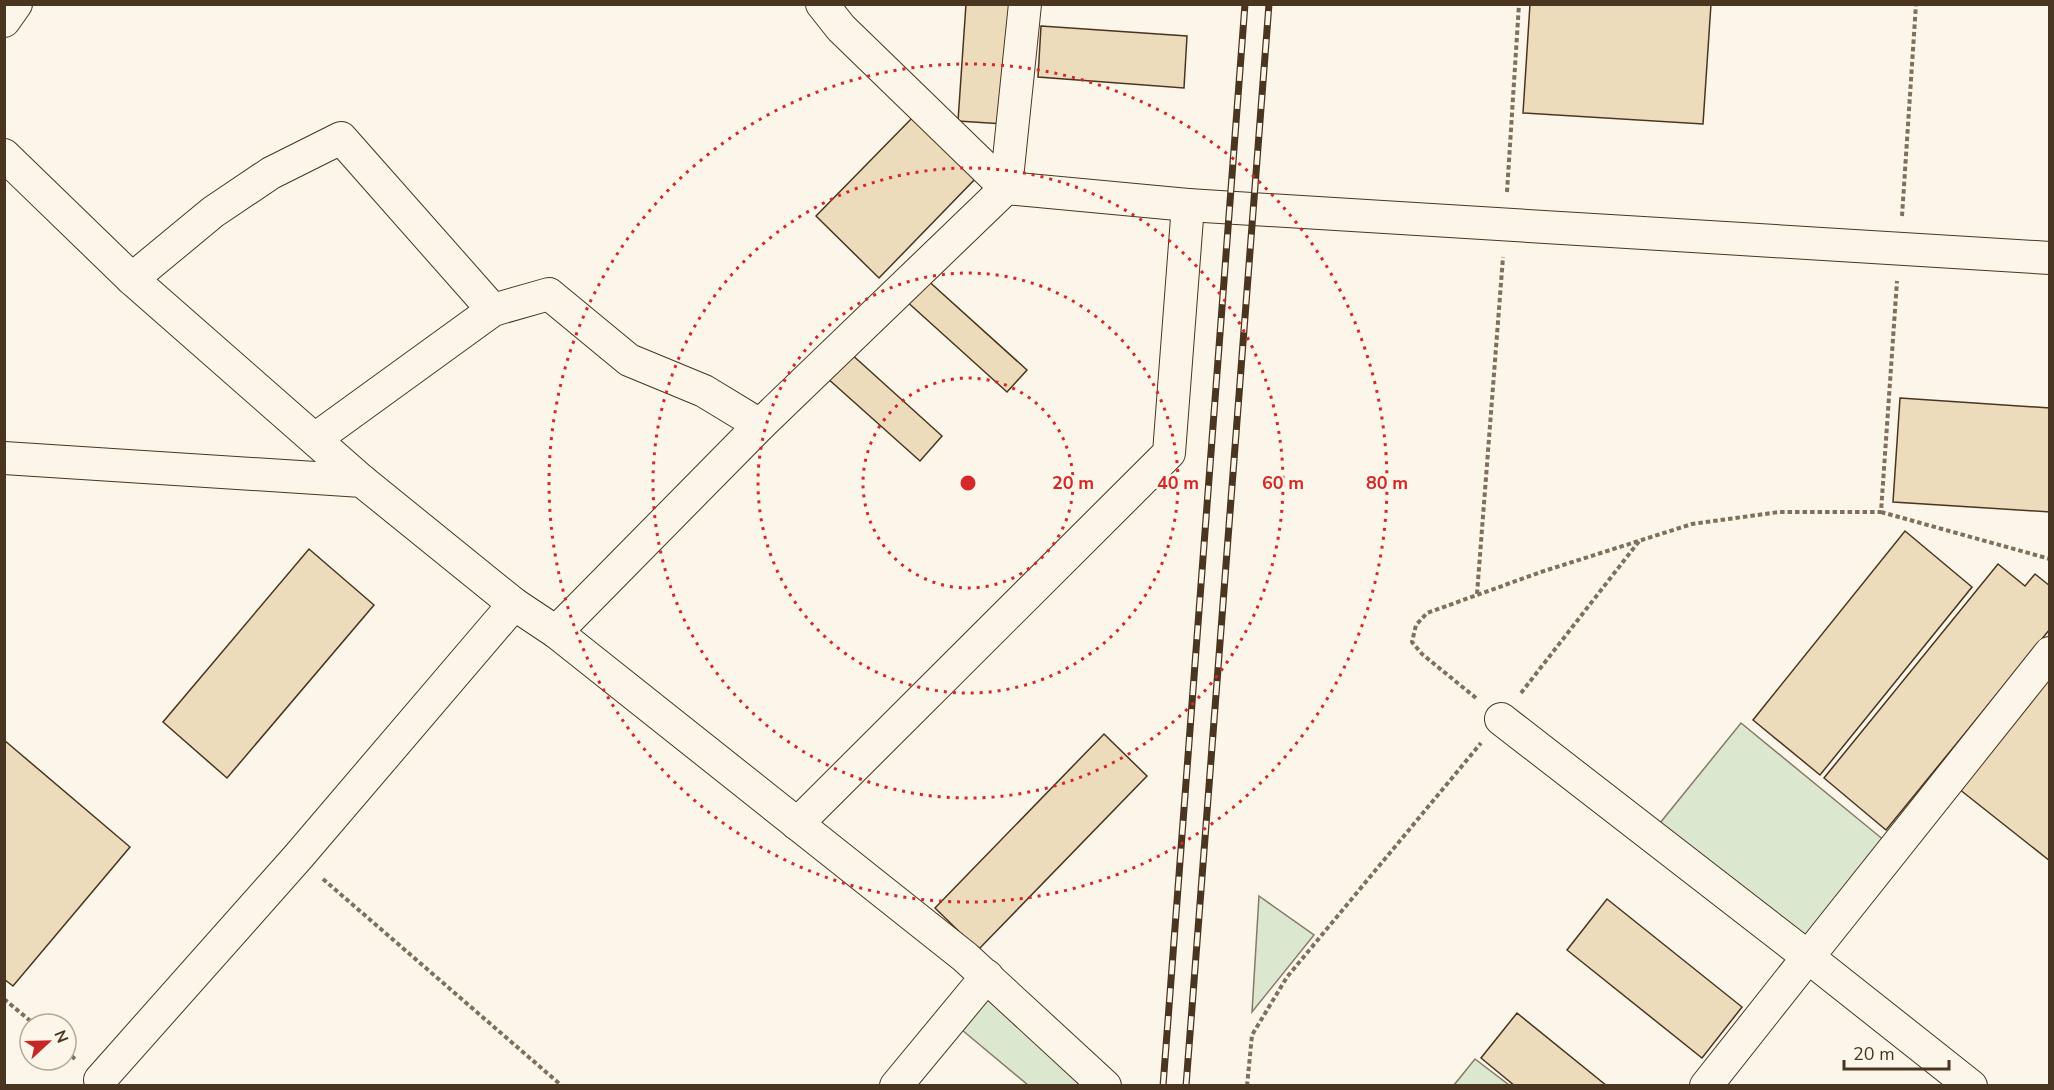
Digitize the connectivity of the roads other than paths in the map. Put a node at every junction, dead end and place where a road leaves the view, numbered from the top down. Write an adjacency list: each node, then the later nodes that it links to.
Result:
1 (16, 4): 4 (street)
2 (822, 4): 6 (street)
3 (1025, 4): 6 (street)
4 (4, 21)
5 (4, 154): 9 (street)
6 (1006, 188): 7 (street); 11 (street)
7 (1188, 205): 8 (street); 19 (street)
8 (2049, 258)
9 (132, 279): 10 (street); 12 (street)
10 (493, 310): 11 (street); 12 (street)
11 (759, 424): 16 (street)
12 (315, 439): 14 (street)
13 (4, 458): 14 (street)
14 (362, 481): 15 (street)
15 (514, 604): 16 (street); 22 (street)
16 (556, 632): 19 (street)
17 (2049, 653): 20 (street)
18 (1501, 719): 20 (street)
19 (797, 824): 21 (street)
20 (1808, 957): 25 (street); 26 (street)
21 (987, 976): 23 (street); 24 (street)
22 (100, 1080)
23 (896, 1086)
24 (1105, 1086)
25 (1706, 1086)
26 (1971, 1086)

